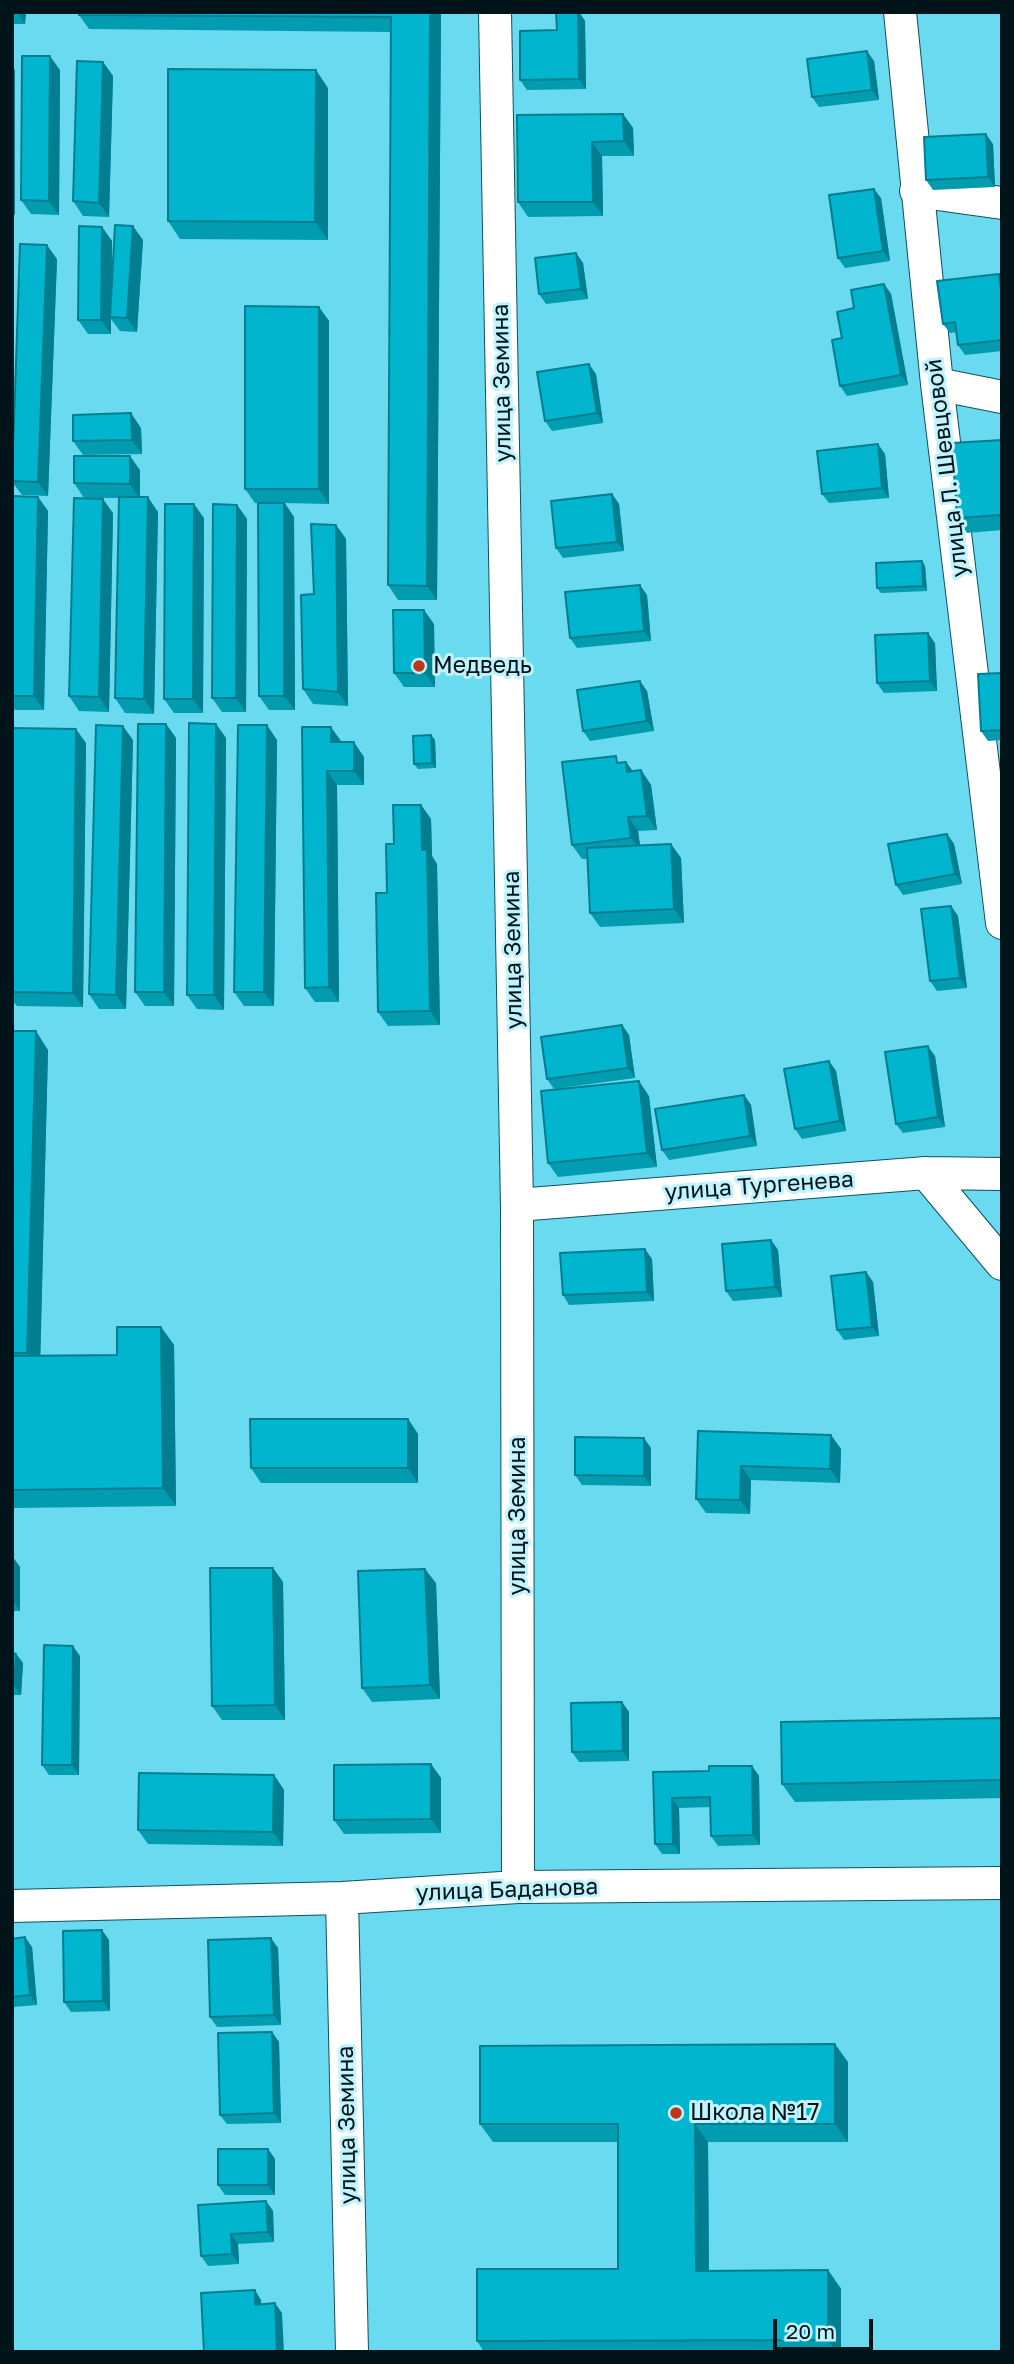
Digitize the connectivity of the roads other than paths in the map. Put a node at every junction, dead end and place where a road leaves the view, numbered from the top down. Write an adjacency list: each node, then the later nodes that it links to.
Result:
1 (495, 12): 10 (street, улица Земина)
2 (900, 12): 3 (street, улица Л. Шевцовой)
3 (916, 191): 4 (street); 5 (street, улица Л. Шевцовой)
4 (1002, 203)
5 (937, 384): 6 (street); 7 (street, улица Л. Шевцовой)
6 (1002, 397)
7 (1002, 923)
8 (926, 1173): 9 (street, улица Тургенева); 10 (street, улица Тургенева); 11 (street)
9 (1002, 1174)
10 (517, 1205): 13 (street, улица Земина)
11 (1002, 1264)
12 (1002, 1883): 13 (street, улица Баданова)
13 (518, 1887): 14 (street, улица Баданова)
14 (342, 1898): 15 (street, улица Баданова); 16 (street, улица Земина)
15 (12, 1906)
16 (352, 2352)

